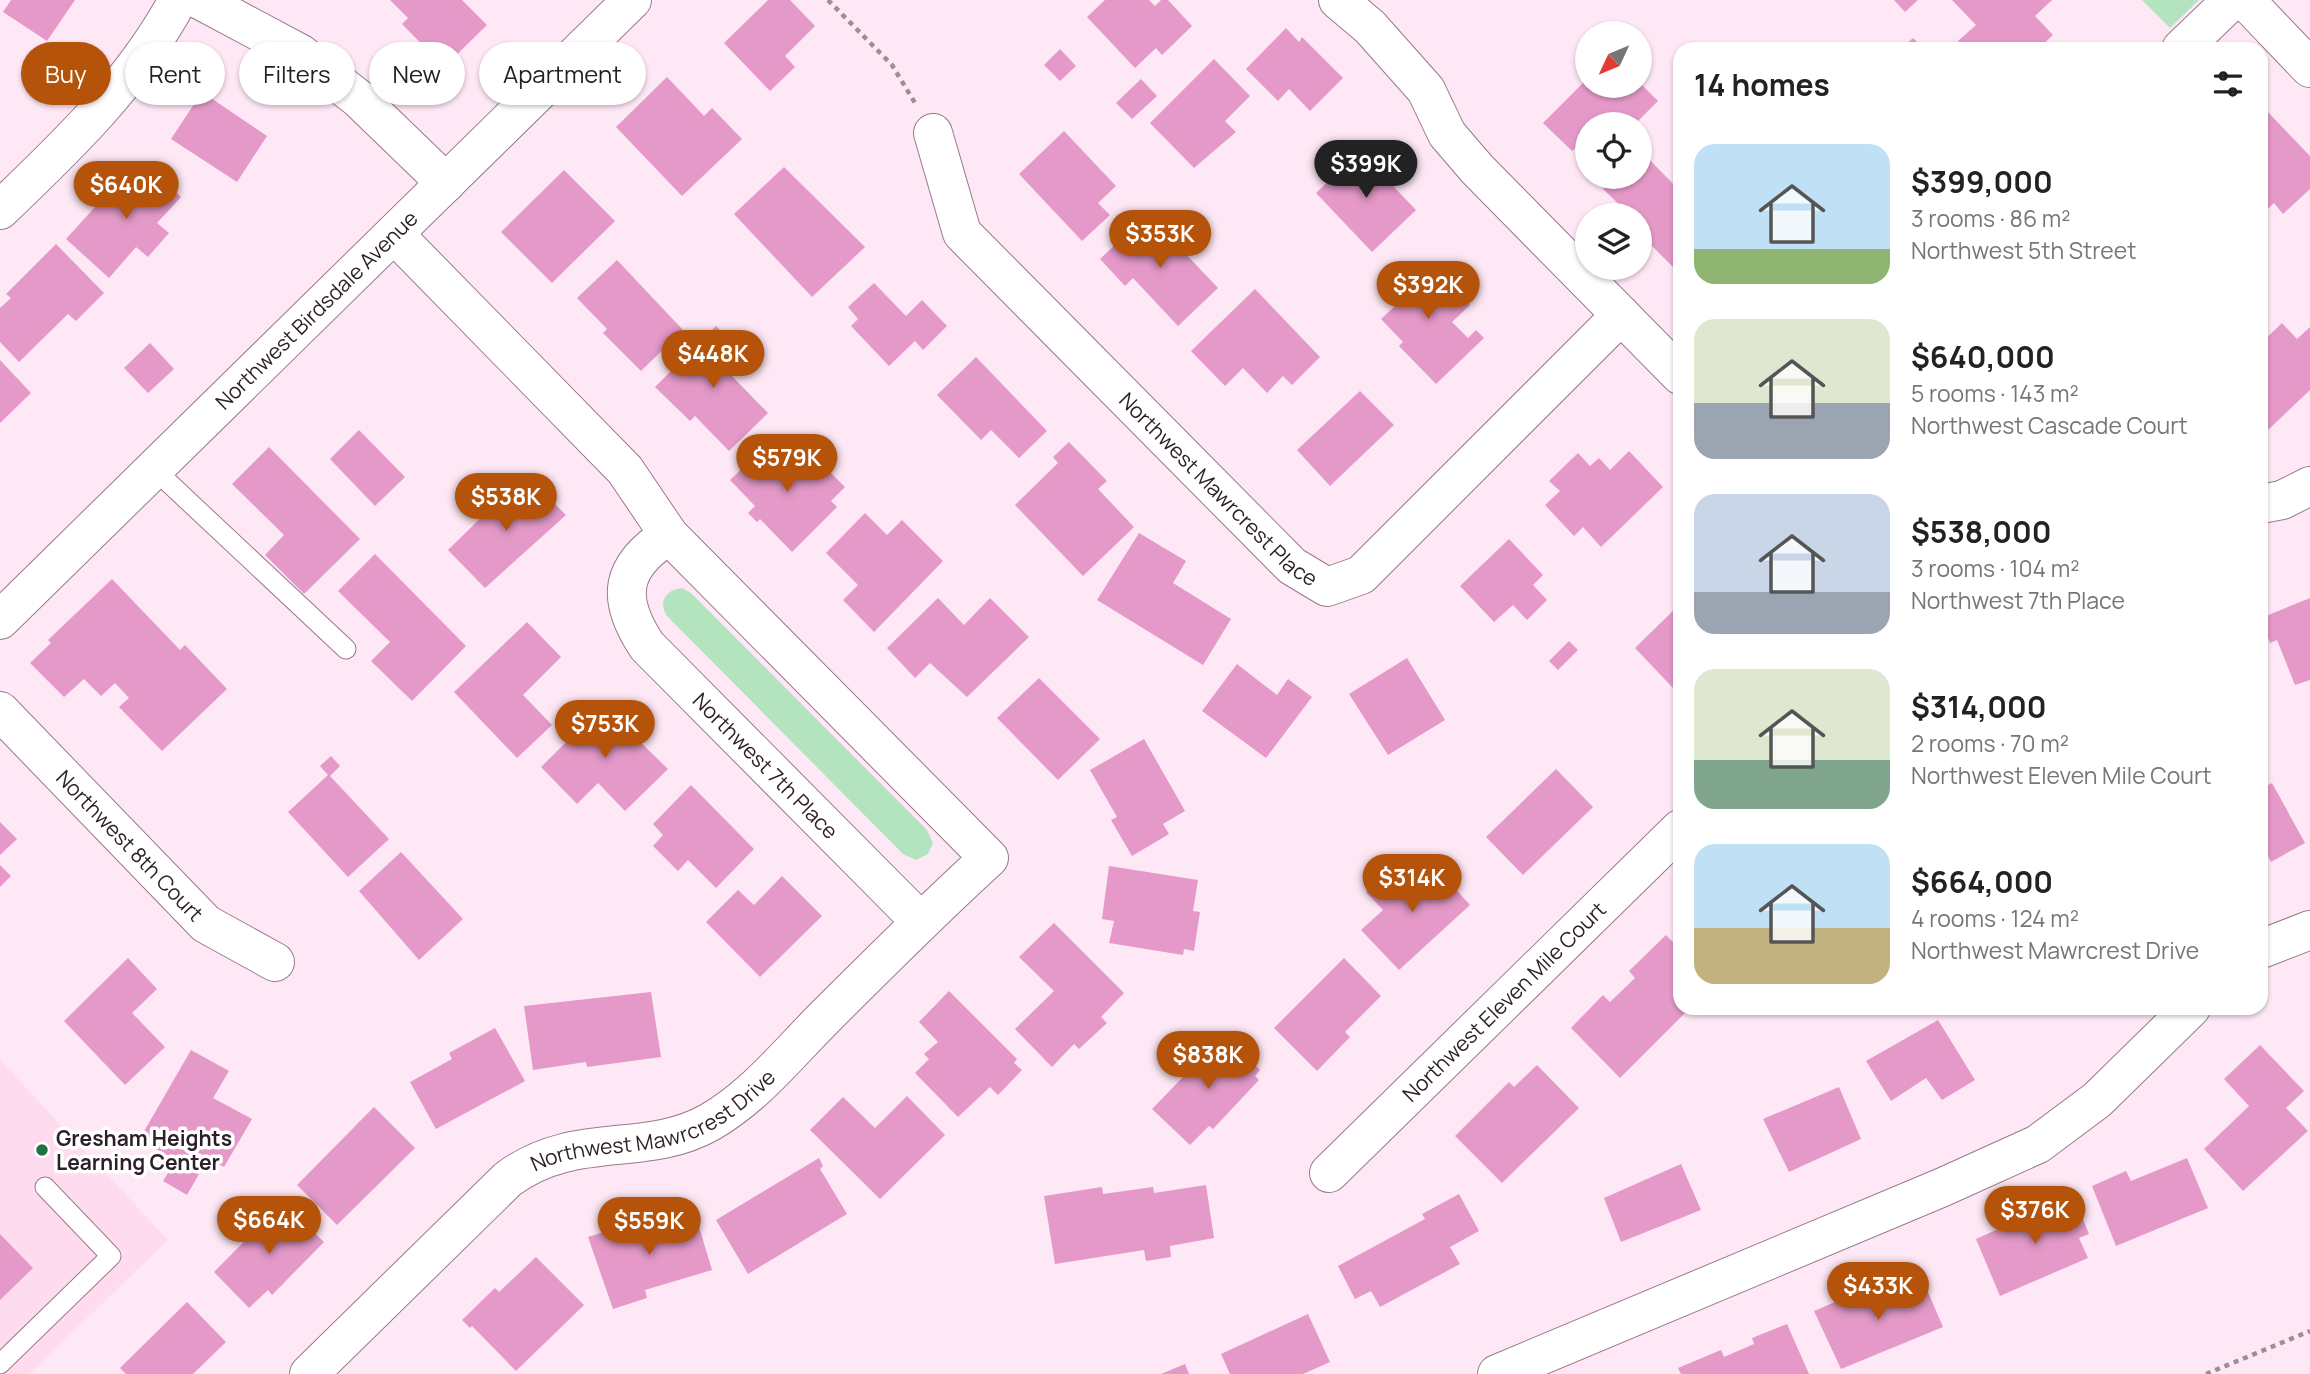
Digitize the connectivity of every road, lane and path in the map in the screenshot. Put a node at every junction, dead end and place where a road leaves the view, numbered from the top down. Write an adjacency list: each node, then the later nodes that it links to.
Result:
1 (178, 0): 12 (street)
2 (200, 0): 11 (street)
3 (632, 0): 11 (street, Northwest Birdsdale Avenue)
4 (828, 0): 10 (path)
5 (1338, 0): 14 (street)
6 (2232, 0): 8 (street)
7 (2245, 0): 9 (street)
8 (2188, 42)
9 (2310, 68)
10 (933, 133): 14 (street, Northwest Mawrcrest Place)
11 (446, 184): 13 (street, Northwest Birdsdale Avenue)
12 (0, 210)
13 (394, 234): 16 (street, Northwest Birdsdale Avenue); 19 (street)
14 (1621, 315): 15 (street)
15 (1673, 368)
16 (154, 469): 20 (street, Northwest Birdsdale Avenue); 21 (lane)
17 (2310, 486): 18 (street)
18 (2268, 503)
19 (669, 535): 24 (street, Northwest 7th Place); 24 (street, Northwest Mawrcrest Drive)
20 (0, 620)
21 (346, 649)
22 (0, 711): 27 (street, Northwest 8th Court)
23 (1673, 836): 29 (street, Northwest Eleven Mile Court)
24 (920, 921): 33 (street, Northwest Mawrcrest Drive)
25 (2310, 930): 26 (street)
26 (2268, 946)
27 (275, 962)
28 (2184, 1015): 34 (street)
29 (1329, 1174)
30 (45, 1188): 32 (lane)
31 (2310, 1331): 35 (path)
32 (0, 1364)
33 (309, 1374)
34 (1497, 1374)
35 (2206, 1374)

